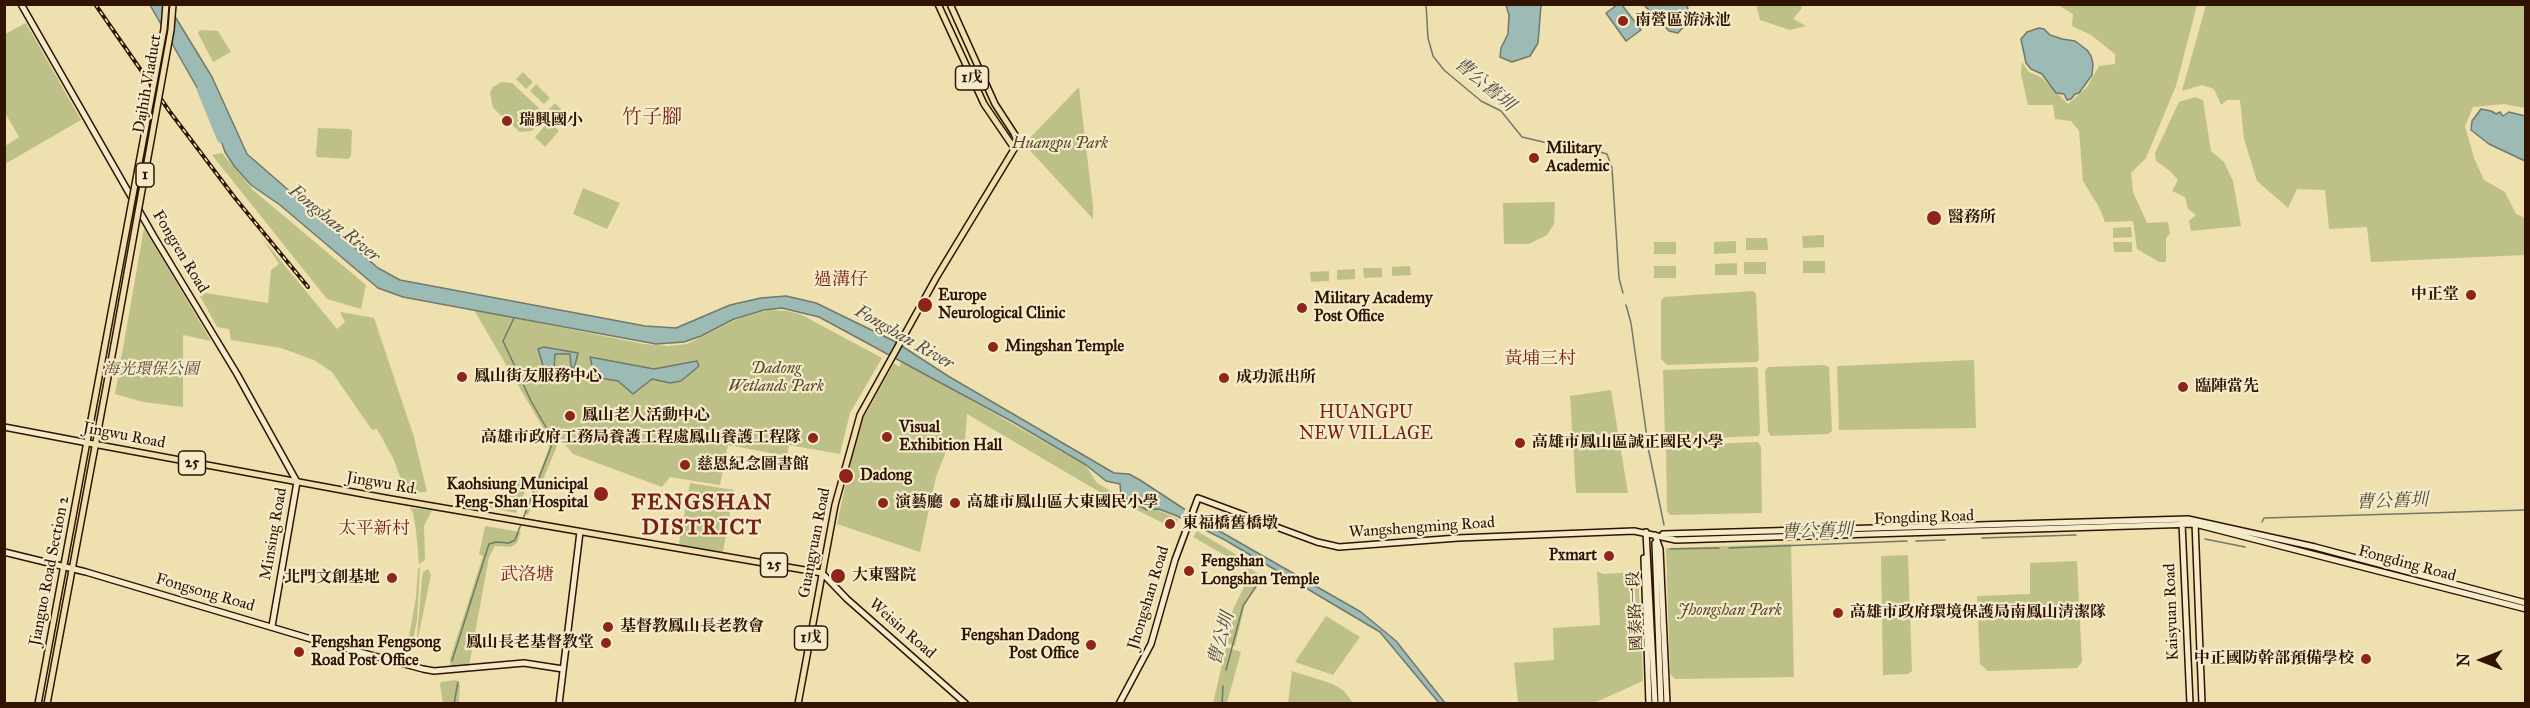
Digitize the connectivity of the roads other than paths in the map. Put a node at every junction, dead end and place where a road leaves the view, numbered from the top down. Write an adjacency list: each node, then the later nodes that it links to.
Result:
1 (21, 4): 10 (street, Fongren Road)
2 (166, 4): 8 (main road, Dajhih Viaduct / 1, bridge)
3 (173, 4): 9 (main road, Dajhih Viaduct / 1, bridge)
4 (938, 4): 6 (main road, 1戊)
5 (950, 4): 6 (main road, 1戊)
6 (1014, 148): 20 (main road, Guangyuan Road / 1戊)
7 (4, 427): 8 (street, Jingwu Road)
8 (88, 443): 9 (main road, Jingwu Road / 25); 18 (main road, Jianguo Road Section 2 / 1)
9 (95, 444): 10 (main road, Jingwu Road / 25); 19 (main road, Jianguo Road Section 2 / 1)
10 (297, 482): 14 (main road, Jingwu Road / 25); 23 (street, Minsing Road)
11 (1195, 507): 15 (street, Wangshengming Road); 31 (street, Jhongshan Road)
12 (2182, 522): 13 (street, Fongding Road); 16 (street, Fongding Road); 36 (street, Kaisyuan Road)
13 (2195, 522): 21 (street, Fongding Road); 22 (street, Fongding Road); 37 (street, Kaisyuan Road)
14 (580, 532): 20 (main road, 25); 25 (street)
15 (1646, 532): 16 (street, Wangshengming Road); 24 (street, 國泰路一段)
16 (1655, 535): 34 (street); 35 (street)
17 (4, 552): 18 (street, Fongsong Road)
18 (64, 566): 19 (street, Fongsong Road); 26 (main road, Jianguo Road Section 2 / 1)
19 (72, 568): 23 (street, Fongsong Road); 27 (main road, Jianguo Road Section 2 / 1)
20 (822, 573): 29 (main road, Guangyuan Road / 1戊); 30 (street, Weisin Road)
21 (2526, 603)
22 (2526, 609)
23 (272, 626): 25 (street, Fongsong Road)
24 (1650, 658): 32 (street); 33 (street, 國泰路一段)
25 (563, 669): 28 (street)
26 (38, 704)
27 (47, 704)
28 (560, 704)
29 (798, 704)
30 (966, 704)
31 (1119, 704)
32 (1649, 704)
33 (1655, 704)
34 (1661, 704)
35 (1667, 704)
36 (2190, 704)
37 (2202, 704)

